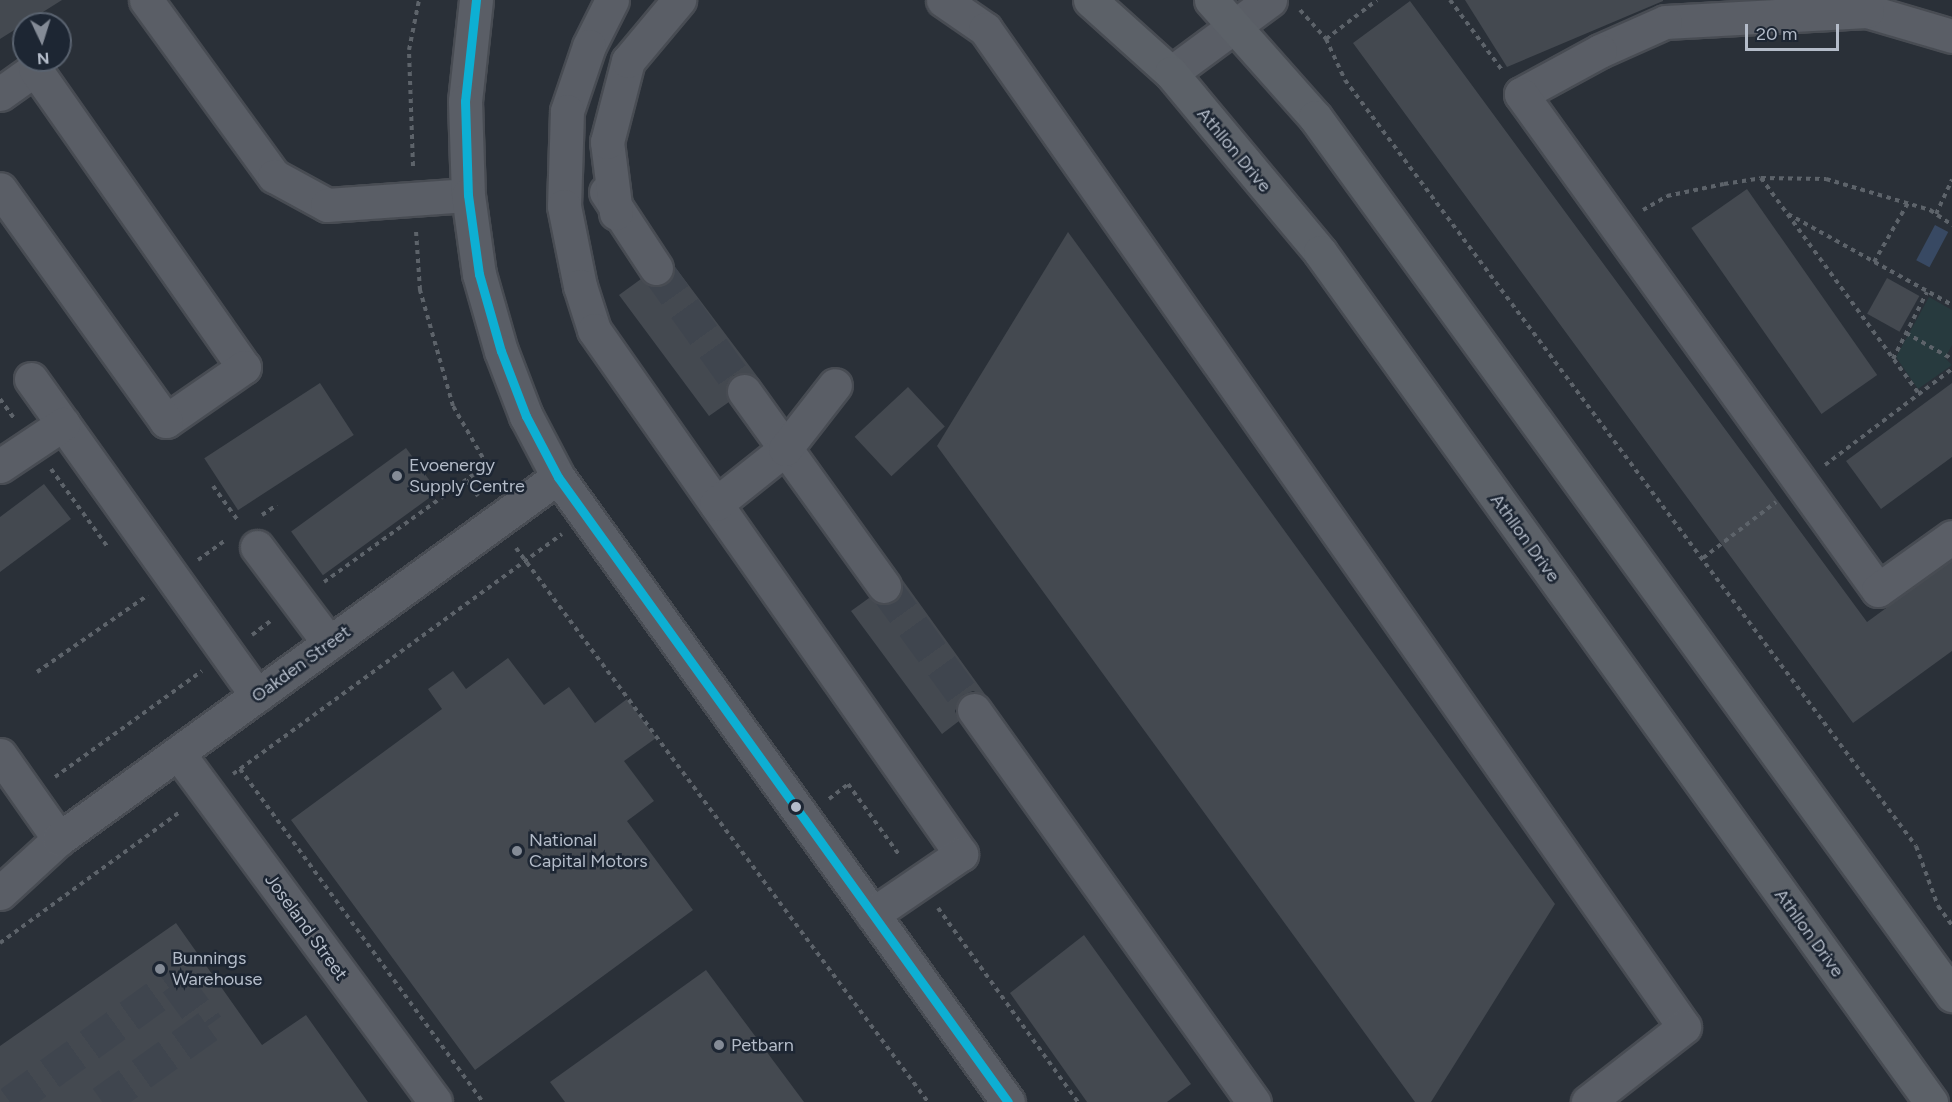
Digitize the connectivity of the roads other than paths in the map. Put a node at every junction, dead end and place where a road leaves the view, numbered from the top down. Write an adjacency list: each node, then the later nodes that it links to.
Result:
1 (146, 0): 15 (street)
2 (476, 0): 15 (street)
3 (612, 0): 13 (street)
4 (680, 0): 16 (street)
5 (943, 0): 42 (street)
6 (1090, 0): 11 (main road, Athllon Drive)
7 (1211, 0): 9 (main road)
8 (1284, 4): 9 (street)
9 (1237, 24): 11 (street); 38 (main road)
10 (1952, 36): 26 (street)
11 (1171, 73): 43 (main road, Athllon Drive)
12 (0, 94): 14 (street)
13 (567, 111): 16 (street); 25 (street)
14 (0, 189)
15 (468, 195): 24 (street)
16 (616, 213): 17 (street)
17 (656, 268)
18 (31, 379): 21 (street)
19 (835, 385): 22 (street)
20 (744, 391): 22 (street)
21 (63, 424): 23 (street); 30 (street)
22 (785, 448): 25 (street); 28 (street)
23 (0, 466)
24 (558, 477): 29 (street, Oakden Street); 37 (street)
25 (716, 504): 37 (street)
26 (1952, 537)
27 (257, 547): 29 (street)
28 (884, 586)
29 (329, 644): 30 (street, Oakden Street)
30 (257, 696): 32 (street, Oakden Street)
31 (974, 710): 41 (street)
32 (178, 753): 34 (street, Oakden Street); 39 (street, Joseland Street)
33 (0, 755): 34 (street)
34 (52, 844): 35 (street, Oakden Street); 36 (street, Oakden Street)
35 (0, 872)
36 (0, 893)
37 (873, 914): 40 (street)
38 (1952, 995)
39 (435, 1102)
40 (1008, 1102)
41 (1254, 1102)
42 (1588, 1102)
43 (1931, 1102)

